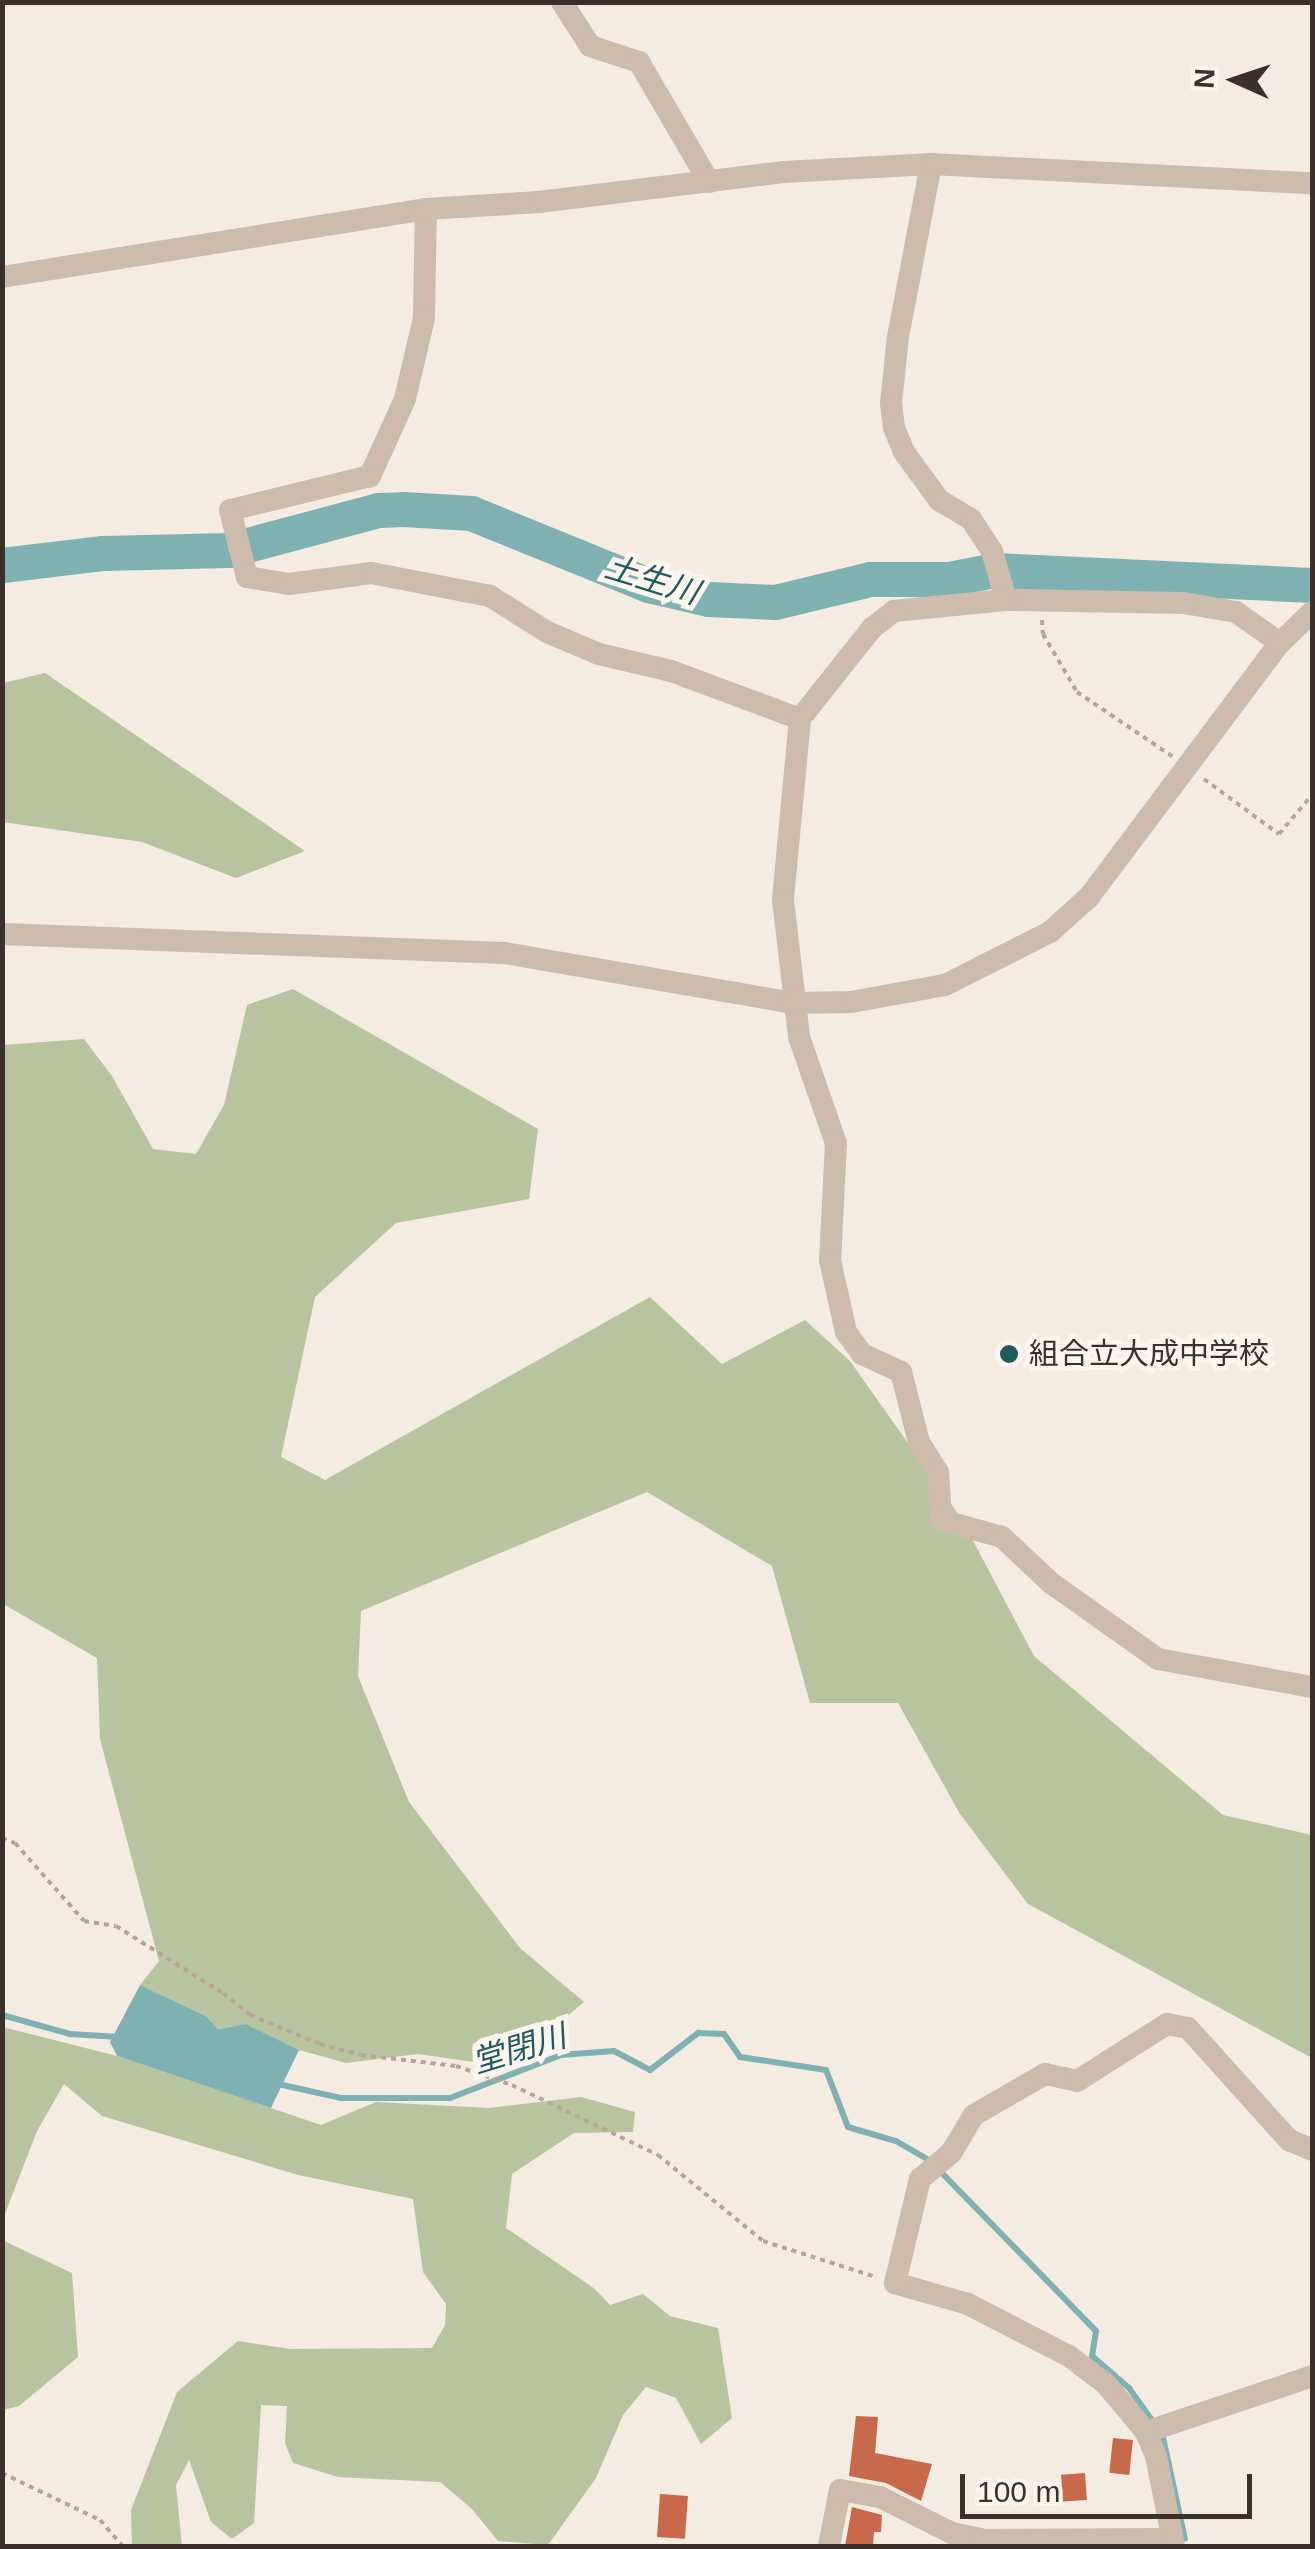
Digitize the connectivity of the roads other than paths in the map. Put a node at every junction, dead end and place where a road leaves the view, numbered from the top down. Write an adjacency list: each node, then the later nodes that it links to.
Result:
1 (562, 2): 3 (street)
2 (932, 164): 3 (street); 4 (street); 7 (street)
3 (709, 182): 5 (street)
4 (1312, 183)
5 (426, 209): 6 (street); 10 (street)
6 (2, 277)
7 (1006, 600): 9 (street); 10 (street)
8 (1312, 612): 9 (street)
9 (1280, 643): 12 (street)
10 (800, 719): 12 (street)
11 (2, 934): 12 (street)
12 (794, 1003): 13 (street)
13 (1312, 1687)
14 (1312, 2150): 16 (street)
15 (1312, 2376): 16 (street)
16 (1146, 2432): 17 (street)
17 (1173, 2543): 18 (street)
18 (829, 2546)

